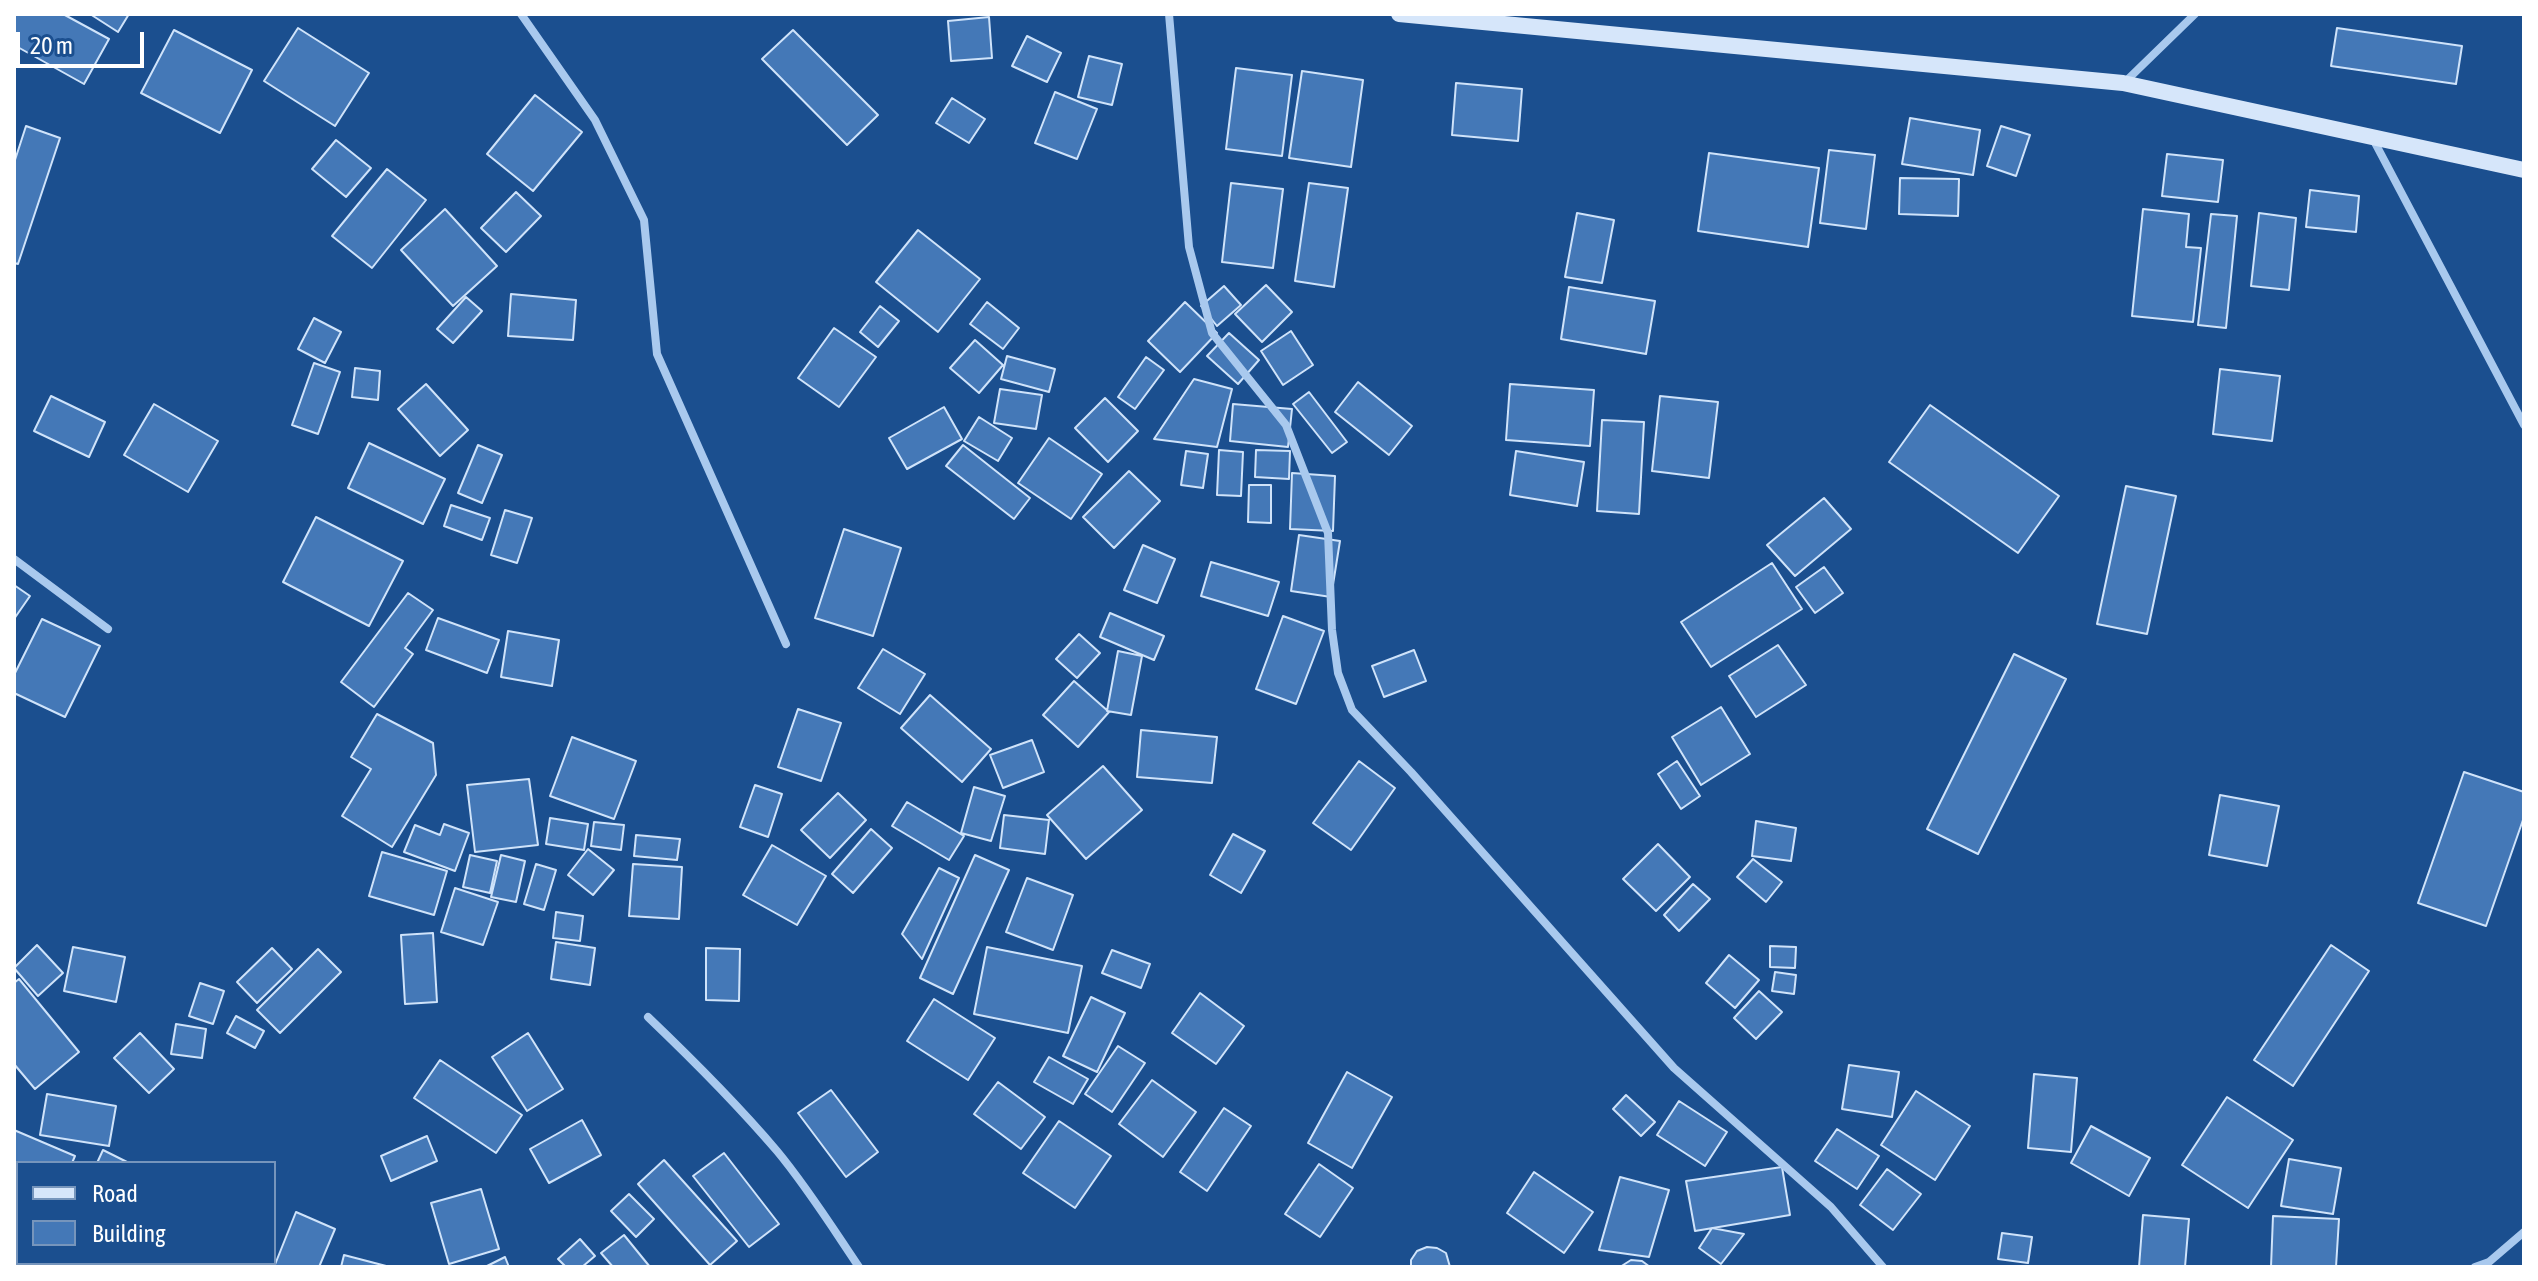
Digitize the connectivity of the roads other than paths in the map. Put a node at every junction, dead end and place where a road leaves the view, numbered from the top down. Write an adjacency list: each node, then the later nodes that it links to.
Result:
1 (521, 14): 11 (street)
2 (1169, 14): 15 (street)
3 (1399, 14): 5 (street)
4 (2195, 14): 5 (street)
5 (2123, 83): 6 (street)
6 (2373, 139): 7 (street); 8 (street)
7 (2524, 170)
8 (2524, 425)
9 (14, 559): 10 (street)
10 (108, 629)
11 (786, 644)
12 (648, 1017): 14 (street)
13 (2524, 1232): 16 (street)
14 (859, 1267)
15 (1883, 1267)
16 (2475, 1267)

